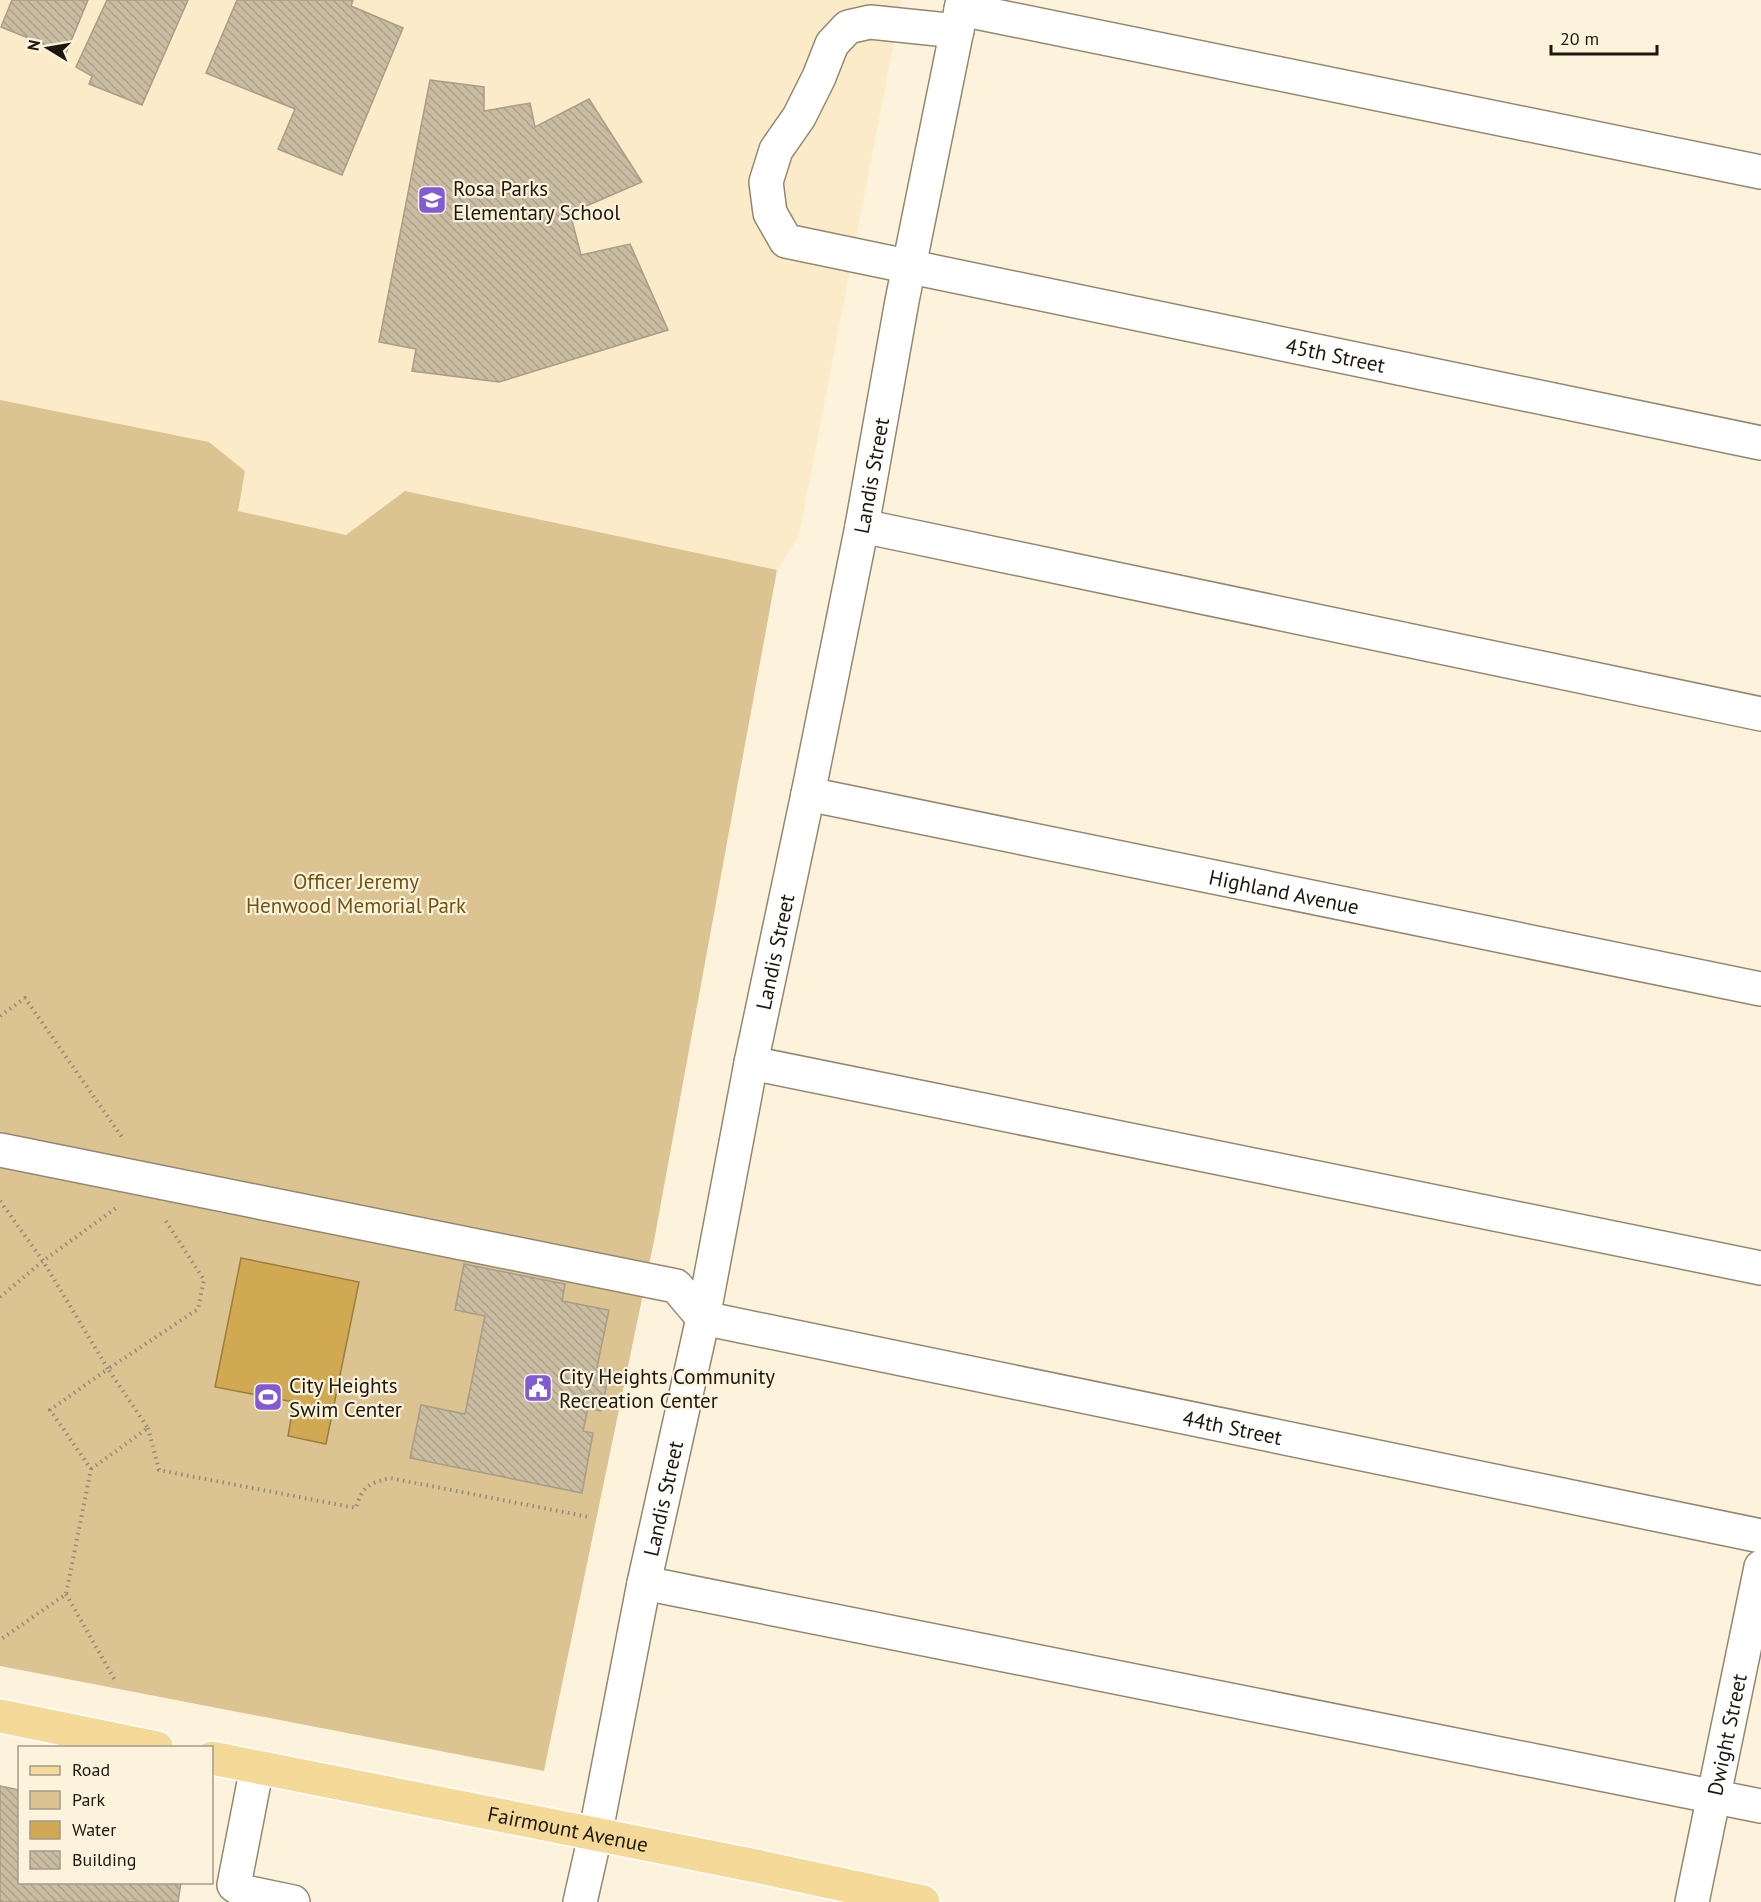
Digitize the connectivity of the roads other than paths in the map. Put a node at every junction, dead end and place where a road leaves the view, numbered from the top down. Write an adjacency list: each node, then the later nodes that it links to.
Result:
1 (960, 13): 2 (street, 45th Street); 3 (street, Landis Street); 3 (street, 45th Street)
2 (1761, 172)
3 (909, 266): 4 (street, 45th Street); 5 (street, Landis Street)
4 (1761, 443)
5 (861, 526): 6 (street); 7 (street, Landis Street)
6 (1761, 714)
7 (808, 794): 8 (street, Highland Avenue); 9 (street, Landis Street)
8 (1761, 989)
9 (751, 1063): 11 (street); 12 (street, Landis Street)
10 (0, 1150): 12 (street)
11 (1761, 1268)
12 (703, 1318): 13 (street, 44th Street); 15 (street, Landis Street)
13 (1761, 1536)
14 (1761, 1567): 20 (street, Dwight Street)
15 (644, 1583): 20 (street); 22 (street, Landis Street)
16 (0, 1716): 17 (main road)
17 (147, 1746)
18 (213, 1758): 19 (main road, Fairmount Avenue)
19 (257, 1767): 22 (main road, Fairmount Avenue); 23 (street)
20 (1714, 1797): 21 (street); 26 (street, Dwight Street)
21 (1761, 1806)
22 (595, 1836): 24 (street, Landis Street); 25 (main road, Fairmount Avenue)
23 (293, 1902)
24 (580, 1902)
25 (922, 1902)
26 (1692, 1902)

